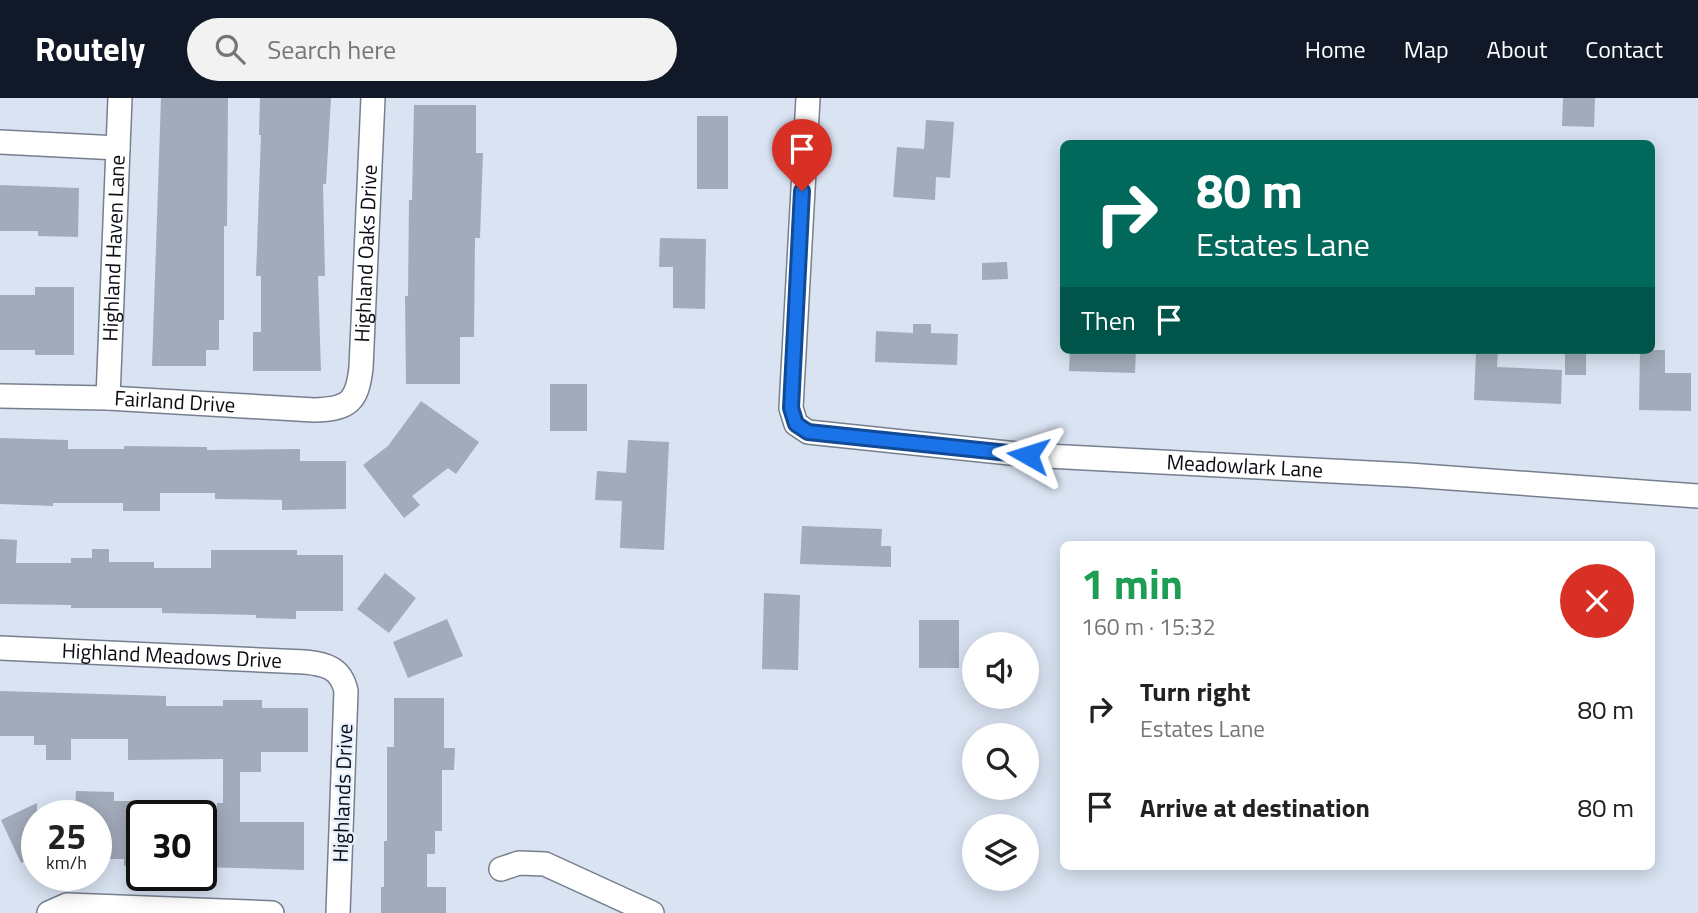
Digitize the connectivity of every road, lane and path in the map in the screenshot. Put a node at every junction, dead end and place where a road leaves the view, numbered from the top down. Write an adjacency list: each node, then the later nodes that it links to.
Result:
1 (120, 98): 5 (street, Highland Haven Lane)
2 (373, 98): 8 (street, Highland Oaks Drive)
3 (808, 98): 9 (street, Meadowlark Lane)
4 (0, 142): 5 (street)
5 (118, 148): 7 (street, Highland Haven Lane)
6 (0, 396): 7 (street, Fairland Drive)
7 (108, 398): 8 (street, Fairland Drive)
8 (348, 403)
9 (1698, 496)
10 (0, 648): 11 (street, Highland Meadows Drive)
11 (340, 675): 15 (street, Highlands Drive)
12 (501, 869): 16 (street)
13 (50, 912): 14 (street)
14 (272, 913)
15 (338, 913)
16 (652, 913)

